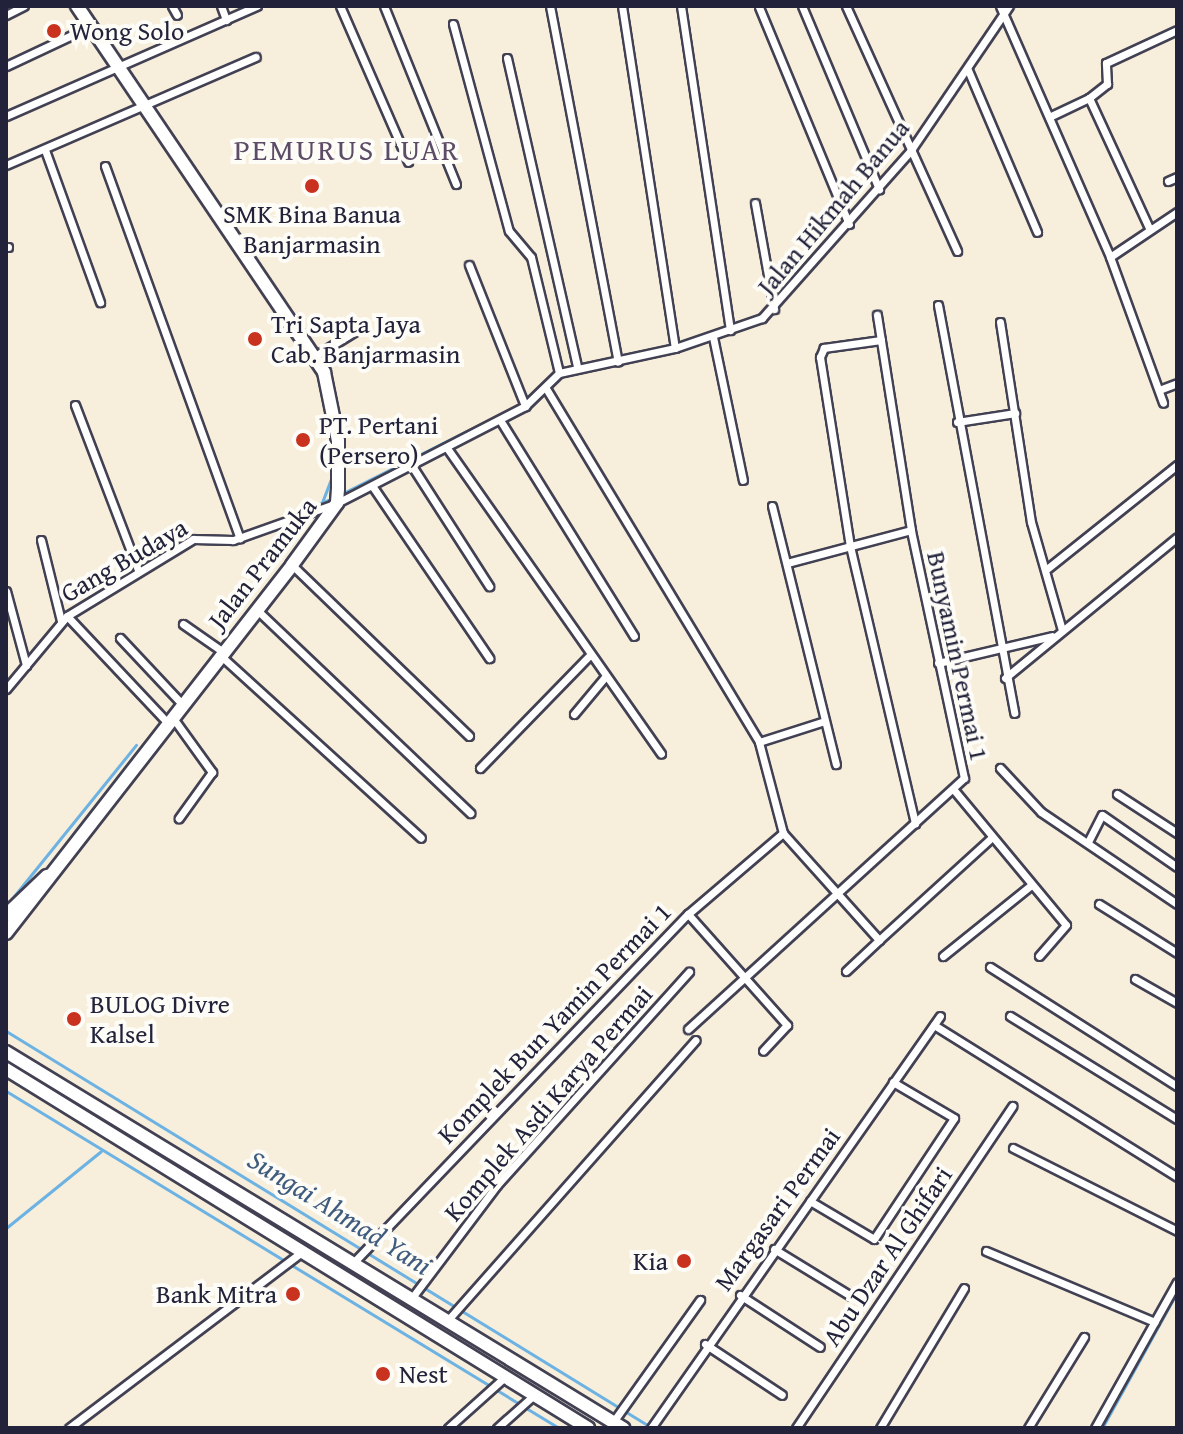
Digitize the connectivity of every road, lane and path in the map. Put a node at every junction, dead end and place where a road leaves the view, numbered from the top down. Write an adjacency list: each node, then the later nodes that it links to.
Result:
1 (24, 6): 18 (street)
2 (77, 6): 22 (main road, Jalan Pramuka)
3 (172, 6): 19 (street)
4 (221, 6): 20 (street)
5 (257, 6): 20 (street)
6 (340, 6): 35 (street)
7 (398, 6): 16 (street)
8 (550, 6): 61 (street)
9 (622, 6): 59 (street)
10 (681, 6): 56 (street)
11 (802, 6): 41 (street)
12 (846, 6): 34 (street)
13 (1000, 6): 17 (street)
14 (1009, 6): 17 (street, Jalan Hikmah Banua)
15 (759, 7): 44 (street)
16 (386, 9): 40 (street)
17 (1005, 14): 28 (street, Jalan Hikmah Banua); 32 (street)
18 (6, 15)
19 (177, 15)
20 (226, 20): 27 (street)
21 (453, 24): 63 (street)
22 (91, 26): 26 (street); 27 (main road, Jalan Pramuka)
23 (1177, 30): 29 (street)
24 (256, 57): 30 (street)
25 (507, 58): 62 (street)
26 (6, 66)
27 (118, 67): 30 (main road, Jalan Pramuka); 31 (street)
28 (968, 70): 34 (street, Jalan Hikmah Banua); 46 (street)
29 (1089, 98): 32 (street); 45 (street)
30 (144, 105): 33 (street); 60 (main road, Jalan Pramuka)
31 (6, 116)
32 (1049, 117): 48 (street)
33 (45, 150): 36 (street); 50 (street)
34 (911, 150): 41 (street, Jalan Hikmah Banua); 47 (street)
35 (408, 162)
36 (6, 165)
37 (105, 166): 82 (street)
38 (1177, 177): 39 (street)
39 (1168, 181)
40 (456, 184)
41 (879, 189): 44 (street, Jalan Hikmah Banua)
42 (755, 203): 52 (street)
43 (1177, 212): 45 (street)
44 (849, 224): 52 (street, Jalan Hikmah Banua)
45 (1150, 230): 48 (street)
46 (1037, 232)
47 (957, 251)
48 (1110, 257): 66 (street)
49 (469, 265): 69 (street)
50 (100, 302)
51 (938, 305): 72 (street)
52 (774, 309): 56 (street, Jalan Hikmah Banua)
53 (877, 315): 58 (street, Bunyamin Permai 1)
54 (1000, 322): 70 (street)
55 (364, 326): 60 (street)
56 (730, 330): 57 (street, Jalan Hikmah Banua)
57 (713, 337): 59 (street, Jalan Hikmah Banua); 76 (street)
58 (881, 340): 80 (street, Bunyamin Permai 1); 84 (street)
59 (675, 348): 61 (street, Jalan Hikmah Banua)
60 (315, 356): 78 (main road, Jalan Pramuka)
61 (618, 362): 62 (street, Jalan Hikmah Banua)
62 (577, 367): 63 (street, Jalan Hikmah Banua)
63 (559, 373): 65 (street)
64 (1177, 383): 66 (street)
65 (547, 390): 69 (street); 113 (street)
66 (1159, 390): 67 (street)
67 (1163, 403)
68 (75, 405): 88 (street)
69 (525, 406): 71 (street)
70 (1015, 413): 72 (street); 87 (street)
71 (500, 420): 73 (street); 96 (street)
72 (957, 422): 98 (street)
73 (447, 448): 75 (street); 100 (street)
74 (1177, 465): 87 (street)
75 (412, 466): 77 (street); 89 (street)
76 (743, 480)
77 (373, 487): 78 (street); 101 (street)
78 (337, 503): 82 (street, Gang Budaya); 86 (main road, Jalan Pramuka)
79 (772, 506): 85 (street)
80 (911, 530): 84 (street); 102 (street, Bunyamin Permai 1)
81 (1177, 537): 94 (street)
82 (240, 538): 88 (street, Gang Budaya)
83 (41, 540): 92 (street)
84 (850, 546): 85 (street); 122 (street)
85 (787, 563): 111 (street)
86 (292, 565): 91 (main road, Jalan Pramuka); 112 (street)
87 (1048, 568): 94 (street)
88 (138, 570): 92 (street, Gang Budaya)
89 (489, 586)
90 (6, 591): 103 (street)
91 (256, 609): 99 (main road, Jalan Pramuka); 120 (street)
92 (64, 618): 103 (street, Gang Budaya); 110 (street)
93 (183, 624): 99 (street)
94 (1062, 630): 95 (street)
95 (1054, 635): 98 (street); 105 (street)
96 (634, 636)
97 (120, 638): 107 (street)
98 (999, 649): 102 (street); 105 (street)
99 (221, 653): 107 (main road, Jalan Pramuka); 125 (street)
100 (588, 657): 104 (street); 116 (street)
101 (489, 658)
102 (938, 663): 118 (street, Bunyamin Permai 1)
103 (26, 665): 106 (street, Gang Budaya)
104 (604, 678): 109 (street); 114 (street)
105 (1005, 678): 108 (street)
106 (6, 689)
107 (181, 703): 110 (main road, Jalan Pramuka)
108 (1014, 713)
109 (574, 714)
110 (168, 718): 121 (street); 129 (main road, Jalan Pramuka)
111 (825, 721): 113 (street); 115 (street)
112 (469, 736)
113 (759, 742): 123 (street)
114 (661, 754)
115 (836, 764)
116 (480, 768)
117 (1000, 768): 127 (street)
118 (954, 790): 122 (street, Bunyamin Permai 1); 126 (street)
119 (1117, 794): 124 (street)
120 (470, 813)
121 (179, 818)
122 (915, 824): 131 (street, Bunyamin Permai 1)
123 (783, 833): 131 (street); 134 (street, Komplek Bun Yamin Permai 1)
124 (1177, 833)
125 (421, 838)
126 (989, 840): 130 (street); 137 (street)
127 (1088, 842): 128 (street); 133 (street)
128 (1177, 867)
129 (47, 876): 135 (main road, Jalan Pramuka); 136 (main road, Jalan Pramuka)
130 (1030, 886): 139 (street); 140 (street)
131 (838, 893): 137 (street); 144 (street, Bunyamin Permai 1)
132 (1099, 904): 138 (street)
133 (1177, 904)
134 (688, 914): 144 (street); 166 (street, Komplek Bun Yamin Permai 1)
135 (6, 915)
136 (6, 933)
137 (879, 940): 142 (street)
138 (1177, 953)
139 (943, 956)
140 (1039, 956)
141 (990, 967): 156 (street)
142 (846, 971)
143 (689, 972): 171 (street, Komplek Asdi Karya Permai)
144 (743, 976): 150 (street, Bunyamin Permai 1); 152 (street)
145 (1135, 979): 146 (street)
146 (1177, 1003)
147 (940, 1016): 149 (street, Margasari Permai)
148 (1010, 1016): 158 (street)
149 (934, 1025): 155 (street, Margasari Permai); 160 (street)
150 (688, 1029)
151 (696, 1040): 173 (street)
152 (763, 1051)
153 (6, 1052): 166 (main road)
154 (6, 1069): 164 (main road)
155 (893, 1082): 161 (street, Margasari Permai); 161 (street)
156 (1177, 1086)
157 (1012, 1106): 190 (street, Abu Dzar Al Ghifari)
158 (1177, 1119)
159 (1013, 1148): 162 (street)
160 (1177, 1177)
161 (810, 1201): 163 (street, Margasari Permai)
162 (1177, 1231)
163 (774, 1249): 169 (street, Margasari Permai); 170 (street)
164 (303, 1250): 179 (main road); 186 (street)
165 (986, 1251): 174 (street)
166 (359, 1256): 171 (main road)
167 (1176, 1284): 174 (street)
168 (964, 1288): 191 (street)
169 (740, 1295): 176 (street, Margasari Permai); 178 (street)
170 (851, 1296)
171 (411, 1299): 173 (main road)
172 (700, 1300): 185 (street)
173 (447, 1321): 177 (main road)
174 (1155, 1322): 193 (street)
175 (1084, 1337): 192 (street)
176 (705, 1344): 182 (street); 184 (street, Margasari Permai)
177 (489, 1347): 179 (main road); 185 (main road)
178 (820, 1347)
179 (481, 1360): 180 (main road)
180 (506, 1376): 181 (main road); 187 (street)
181 (535, 1394): 183 (main road); 188 (street)
182 (782, 1395)
183 (572, 1424): 189 (main road)
184 (654, 1424)
185 (618, 1425)
186 (69, 1428)
187 (448, 1428)
188 (497, 1428)
189 (588, 1428)
190 (796, 1428)
191 (880, 1428)
192 (1028, 1428)
193 (1095, 1428)

